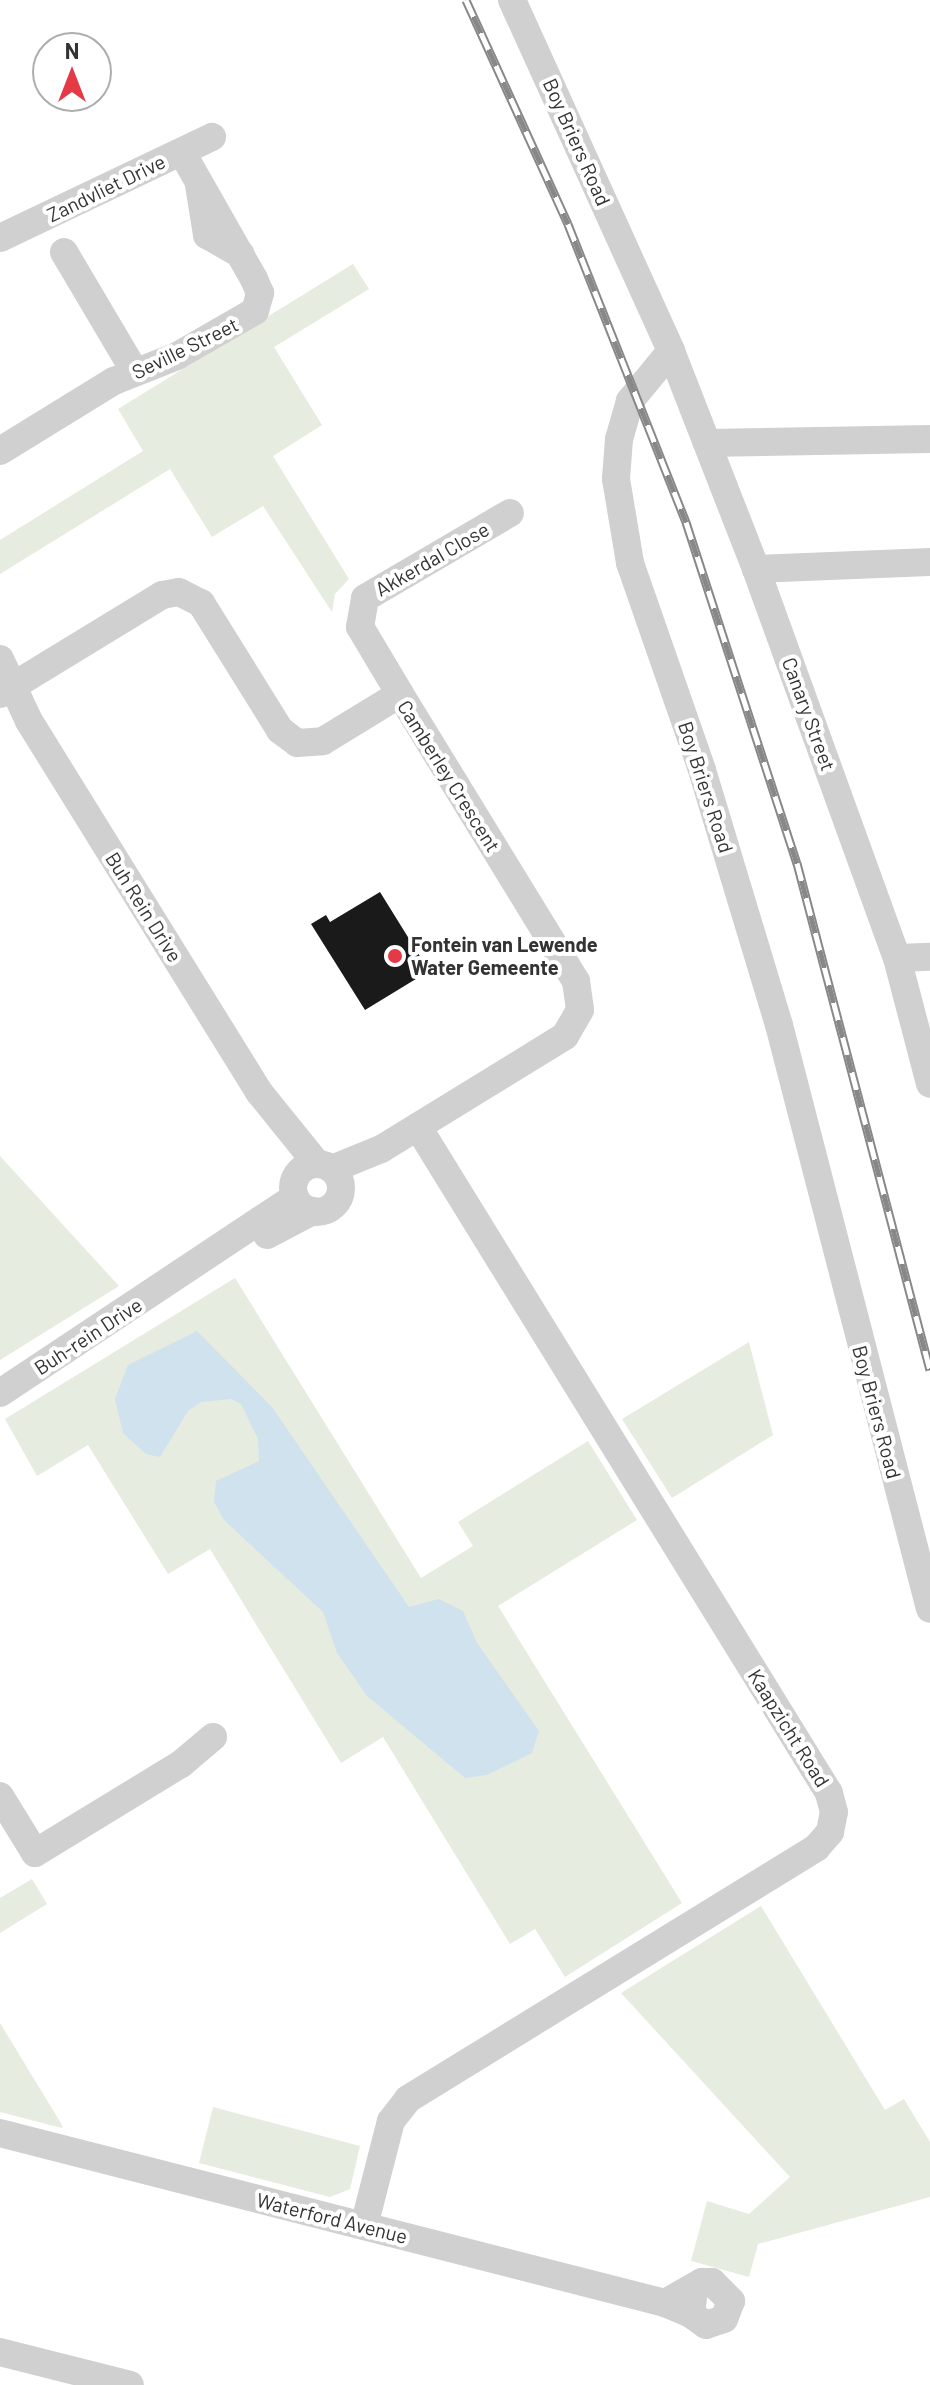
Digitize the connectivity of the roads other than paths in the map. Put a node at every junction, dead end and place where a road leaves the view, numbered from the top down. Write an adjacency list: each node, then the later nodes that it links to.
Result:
1 (512, 0): 6 (street, Boy Briers Road)
2 (212, 137): 3 (street, Zandvliet Drive)
3 (182, 152): 4 (street, Zandvliet Drive); 7 (street, Seville Street)
4 (0, 238)
5 (64, 252): 7 (street)
6 (671, 351): 9 (street, Canary Street); 25 (street, Boy Briers Road)
7 (135, 372): 10 (street, Seville Street)
8 (930, 439): 9 (street)
9 (707, 443): 13 (street, Canary Street)
10 (0, 451)
11 (510, 513): 16 (street, Akkerdal Close)
12 (930, 562): 13 (street)
13 (756, 569): 18 (street, Canary Street)
14 (0, 659): 15 (street, Buh Rein Drive)
15 (5, 691): 16 (street, Camberley Crescent); 20 (street, Buh Rein Drive)
16 (400, 694): 21 (street, Camberley Crescent)
17 (930, 957): 18 (street)
18 (897, 958): 19 (street, Canary Street)
19 (930, 1084)
20 (259, 1092): 22 (street, Buh Rein Drive); 23 (street, Buh Rein Drive)
21 (418, 1127): 22 (street, Camberley Crescent); 29 (street, Kaapzicht Road)
22 (330, 1174): 23 (street); 23 (street)
23 (301, 1197): 24 (street, Buh-rein Drive)
24 (0, 1393)
25 (930, 1609)
26 (213, 1737): 27 (street)
27 (0, 1796)
28 (0, 2133): 29 (street, Waterford Avenue)
29 (364, 2226): 30 (street, Waterford Avenue)
30 (683, 2302)
31 (0, 2352): 32 (street)
32 (130, 2385)

